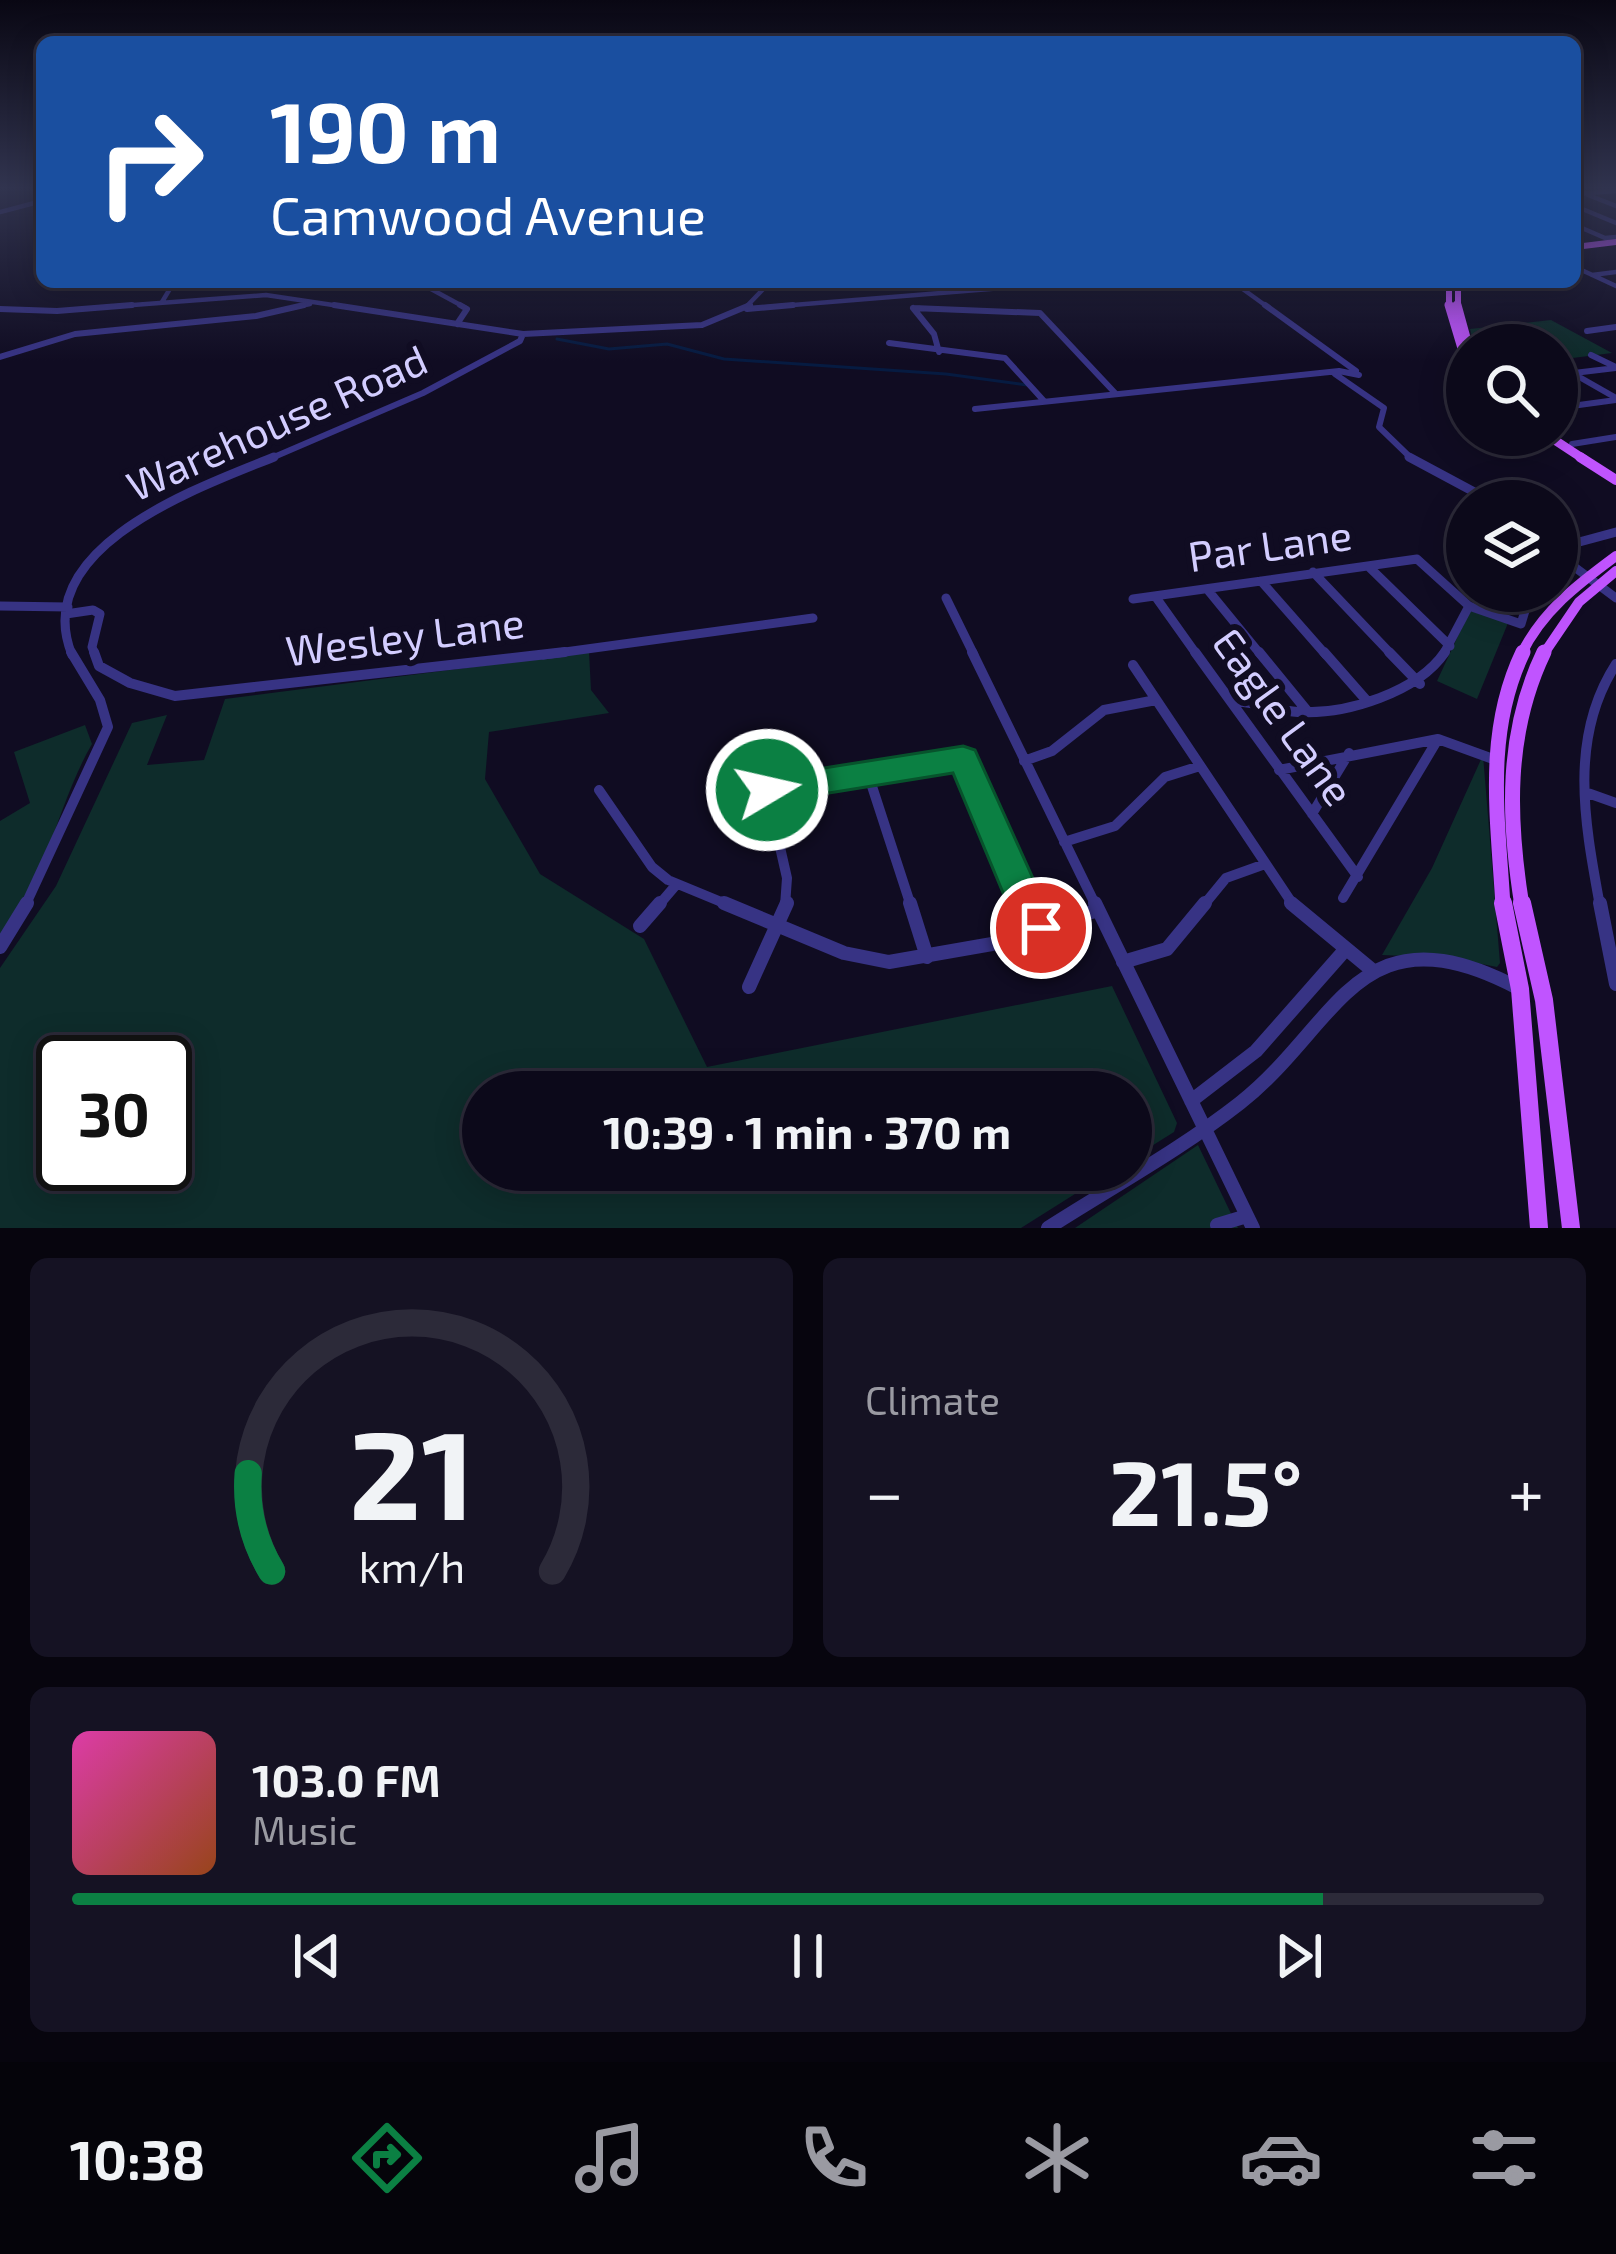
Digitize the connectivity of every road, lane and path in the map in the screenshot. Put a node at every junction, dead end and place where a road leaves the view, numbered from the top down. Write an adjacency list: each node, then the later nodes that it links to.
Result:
1 (1581, 270): 3 (street)
2 (1616, 272): 3 (street)
3 (1591, 274): 4 (street)
4 (1616, 286)
5 (170, 288): 12 (street)
6 (429, 288): 16 (street)
7 (764, 288): 15 (street)
8 (1005, 288): 15 (street)
9 (1241, 288): 28 (street)
10 (1448, 288): 17 (main road)
11 (1457, 288): 18 (main road)
12 (162, 302): 13 (street); 14 (street)
13 (315, 302): 16 (street); 25 (street)
14 (0, 309)
15 (743, 310): 20 (street)
16 (458, 324): 20 (street)
17 (1454, 324)
18 (1462, 324)
19 (1616, 327): 21 (street)
20 (523, 334): 57 (street, Warehouse Road)
21 (1611, 338)
22 (890, 343): 23 (street)
23 (939, 352): 30 (street); 32 (street)
24 (1591, 355): 26 (street)
25 (0, 357)
26 (1616, 367): 27 (street)
27 (1578, 372)
28 (1326, 373): 30 (street); 40 (street)
29 (1578, 377): 31 (street)
30 (1116, 394): 32 (street)
31 (1616, 399): 33 (street)
32 (1044, 401): 34 (street)
33 (1580, 405)
34 (975, 409)
35 (1616, 437): 36 (street)
36 (1578, 443)
37 (1578, 448): 39 (main road)
38 (1578, 453): 39 (main road)
39 (1616, 476)
40 (1450, 480)
41 (1616, 532): 42 (street)
42 (1578, 540)
43 (1616, 556): 49 (main road)
44 (1367, 566): 47 (street, Par Lane); 50 (street, Par Lane); 62 (street)
45 (1578, 568): 49 (street)
46 (1616, 571): 49 (main road)
47 (1313, 572): 48 (street, Par Lane); 65 (street)
48 (1261, 580): 51 (street, Par Lane); 68 (street)
49 (1592, 580): 54 (street); 70 (main road); 72 (main road)
50 (1446, 585)
51 (1207, 589): 52 (street, Par Lane); 69 (street)
52 (1155, 596): 55 (street, Par Lane); 67 (street, Eagle Lane)
53 (946, 598): 75 (street)
54 (1616, 598)
55 (1133, 599)
56 (0, 606): 57 (street)
57 (67, 610): 61 (street, Wesley Lane); 92 (street)
58 (1466, 612): 62 (street)
59 (1487, 612): 60 (street)
60 (1525, 612)
61 (813, 618)
62 (1450, 646): 65 (street)
63 (1616, 664): 80 (street)
64 (1133, 665): 66 (street)
65 (1420, 684): 68 (street)
66 (1156, 700): 75 (street); 76 (street)
67 (1231, 701): 69 (street); 77 (street, Eagle Lane)
68 (1367, 701): 69 (street)
69 (1308, 712)
70 (1498, 722): 72 (main road); 74 (main road)
71 (1438, 739): 73 (street); 74 (street); 85 (street)
72 (1514, 744): 100 (main road)
73 (1349, 754): 77 (street); 82 (street)
74 (1493, 759): 99 (main road)
75 (1024, 761): 83 (street)
76 (1200, 766): 83 (street); 84 (street)
77 (1279, 770): 82 (street, Eagle Lane)
78 (868, 774): 90 (street); 91 (street); 94 (street)
79 (599, 790): 86 (street)
80 (1585, 792): 81 (street); 97 (street)
81 (1616, 802)
82 (1312, 814): 85 (street, Eagle Lane)
83 (1064, 842): 88 (street)
84 (1265, 864): 93 (street); 95 (street)
85 (1358, 878): 87 (street)
86 (676, 885): 89 (street); 90 (street)
87 (1343, 898)
88 (1097, 910): 91 (street); 95 (street)
89 (640, 926)
90 (779, 927): 94 (street); 98 (street)
91 (1041, 928): 94 (street)
92 (0, 947)
93 (1345, 950): 96 (street); 101 (street)
94 (928, 957)
95 (1123, 962): 101 (street)
96 (1372, 970): 99 (street); 102 (street)
97 (1616, 984)
98 (749, 987)
99 (1520, 989): 100 (street); 106 (main road)
100 (1544, 999): 107 (main road)
101 (1191, 1101): 102 (street)
102 (1203, 1127): 103 (street); 105 (street)
103 (1250, 1222): 104 (street)
104 (1216, 1225)
105 (1048, 1228)
106 (1539, 1228)
107 (1571, 1228)

